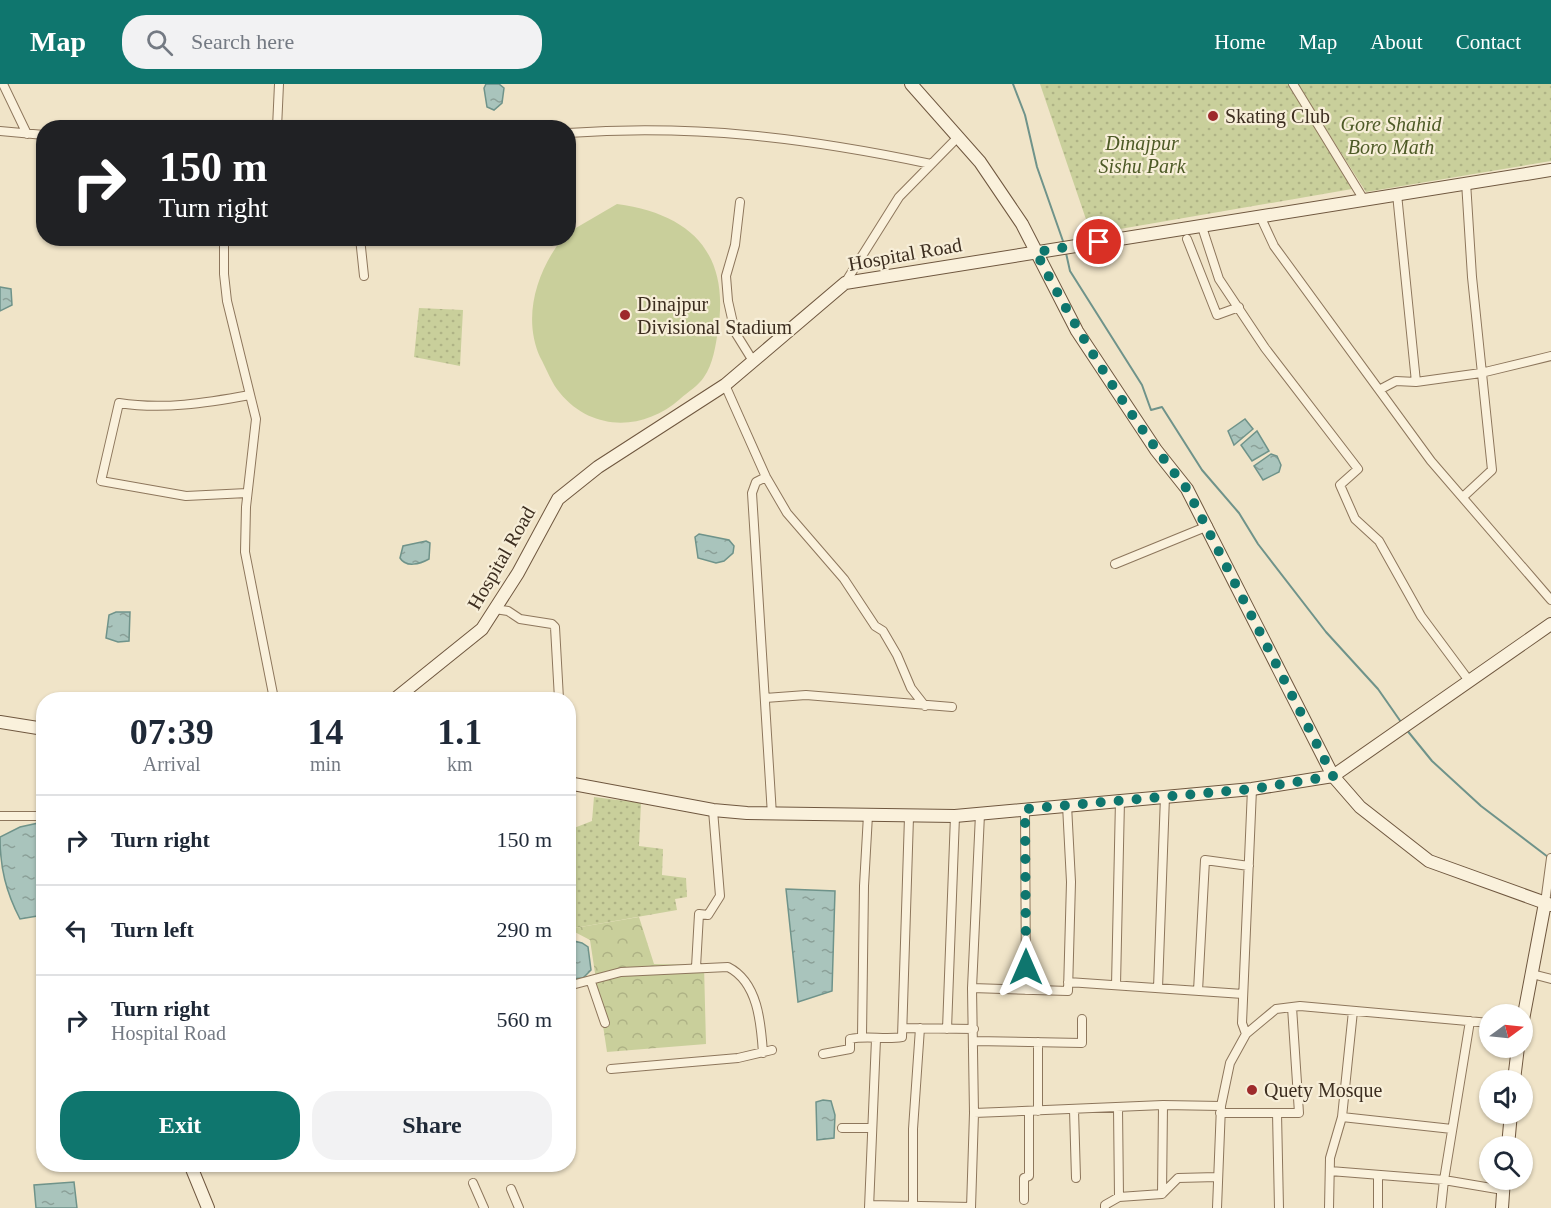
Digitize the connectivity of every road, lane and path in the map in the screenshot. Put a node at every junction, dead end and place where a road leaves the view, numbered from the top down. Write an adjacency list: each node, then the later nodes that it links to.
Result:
1 (3, 84): 8 (street)
2 (279, 84): 5 (street)
3 (911, 84): 10 (street)
4 (1293, 84): 16 (street)
5 (277, 120)
6 (0, 131): 8 (street)
7 (576, 133): 11 (street)
8 (27, 135): 9 (street)
9 (36, 135)
10 (958, 137): 11 (street); 23 (street)
11 (931, 164): 25 (street)
12 (1551, 170): 13 (street); 14 (street, Hospital Road)
13 (1551, 176)
14 (1466, 182): 15 (street, Hospital Road); 29 (street)
15 (1396, 194): 16 (street, Hospital Road); 30 (street)
16 (1364, 200): 18 (street, Hospital Road)
17 (740, 202): 28 (street)
18 (1261, 218): 19 (street, Hospital Road); 32 (street)
19 (1202, 226): 23 (street, Hospital Road); 26 (street)
20 (1187, 240): 26 (street)
21 (224, 246): 33 (street)
22 (361, 246): 24 (street)
23 (1036, 252): 25 (street, Hospital Road); 37 (street)
24 (364, 276)
25 (845, 283): 28 (street, Hospital Road)
26 (1239, 307): 42 (street)
27 (1551, 356): 29 (street)
28 (753, 361): 31 (street, Hospital Road)
29 (1481, 373): 30 (street); 36 (street)
30 (1416, 382): 32 (street)
31 (725, 385): 34 (street); 40 (street, Hospital Road)
32 (1379, 390): 36 (street)
33 (250, 395): 35 (street); 35 (street)
34 (766, 477): 46 (street); 47 (street)
35 (247, 493): 43 (street)
36 (1463, 498): 39 (street)
37 (1208, 526): 38 (street); 51 (street)
38 (1115, 564)
39 (1551, 600)
40 (495, 609): 44 (street, Hospital Road); 45 (street)
41 (1551, 624): 42 (street)
42 (1470, 682): 51 (street)
43 (273, 692)
44 (404, 692)
45 (559, 692)
46 (765, 698): 47 (street); 60 (street)
47 (926, 706): 48 (street)
48 (952, 707)
49 (0, 722): 50 (street)
50 (36, 728)
51 (1333, 776): 53 (street); 68 (street)
52 (576, 784): 58 (street)
53 (1252, 789): 54 (street); 67 (street)
54 (1165, 796): 55 (street); 77 (street)
55 (1120, 800): 56 (street); 75 (street)
56 (1067, 805): 57 (street); 73 (street)
57 (1025, 809): 59 (street); 78 (street)
58 (713, 810): 60 (street); 69 (street)
59 (980, 814): 64 (street); 76 (street)
60 (772, 815): 61 (street)
61 (868, 815): 65 (street); 93 (street)
62 (0, 816): 63 (street)
63 (36, 816)
64 (955, 816): 65 (street); 90 (street)
65 (909, 817): 88 (street)
66 (1550, 862): 68 (street)
67 (1249, 866): 79 (street); 80 (street)
68 (1548, 904): 70 (street)
69 (696, 967): 72 (street); 98 (street)
70 (1532, 974): 71 (street); 81 (street)
71 (1551, 978)
72 (591, 982): 74 (street); 87 (street)
73 (1068, 982): 75 (street); 78 (street)
74 (576, 985)
75 (1116, 985): 77 (street)
76 (972, 988): 78 (street); 91 (street)
77 (1158, 988): 79 (street)
78 (1026, 990)
79 (1198, 991): 80 (street)
80 (1243, 994): 92 (street)
81 (1526, 1004)
82 (1293, 1007): 83 (street); 92 (street); 105 (street)
83 (1353, 1011): 85 (street); 106 (street)
84 (1082, 1019): 96 (street)
85 (1470, 1021): 86 (street); 109 (street)
86 (1479, 1022)
87 (605, 1023)
88 (903, 1028): 89 (street); 94 (street)
89 (920, 1028): 90 (street); 123 (street)
90 (947, 1029): 91 (street)
91 (974, 1029): 95 (street)
92 (1246, 1034): 101 (street)
93 (862, 1036): 94 (street); 97 (street)
94 (876, 1039): 108 (street)
95 (974, 1041): 96 (street); 104 (street)
96 (1038, 1042): 103 (street)
97 (823, 1054)
98 (611, 1069)
99 (1163, 1105): 100 (street); 101 (street); 120 (street)
100 (1118, 1108): 102 (street); 121 (street)
101 (1221, 1109): 105 (street); 113 (street)
102 (1074, 1110): 103 (street); 114 (street)
103 (1034, 1111): 104 (street); 122 (street)
104 (974, 1113): 127 (street)
105 (1277, 1113): 133 (street)
106 (1342, 1117): 109 (street); 110 (street)
107 (842, 1128): 108 (street)
108 (872, 1128): 124 (street)
109 (1452, 1129): 115 (street)
110 (1330, 1171): 112 (street); 134 (street)
111 (193, 1172): 128 (street)
112 (1378, 1175): 115 (street); 135 (street)
113 (1217, 1177): 120 (street); 132 (street)
114 (1076, 1178)
115 (1444, 1180): 116 (street); 136 (street)
116 (1479, 1183)
117 (473, 1184): 129 (street)
118 (512, 1190): 130 (street)
119 (1504, 1190): 137 (street)
120 (1162, 1194): 121 (street)
121 (1119, 1197): 131 (street)
122 (1024, 1200)
123 (913, 1204): 125 (street); 126 (street)
124 (870, 1206): 125 (street)
125 (895, 1206)
126 (939, 1207): 127 (street)
127 (971, 1207)
128 (208, 1208)
129 (484, 1208)
130 (519, 1208)
131 (1105, 1208)
132 (1216, 1208)
133 (1279, 1208)
134 (1329, 1208)
135 (1378, 1208)
136 (1441, 1208)
137 (1502, 1208)

